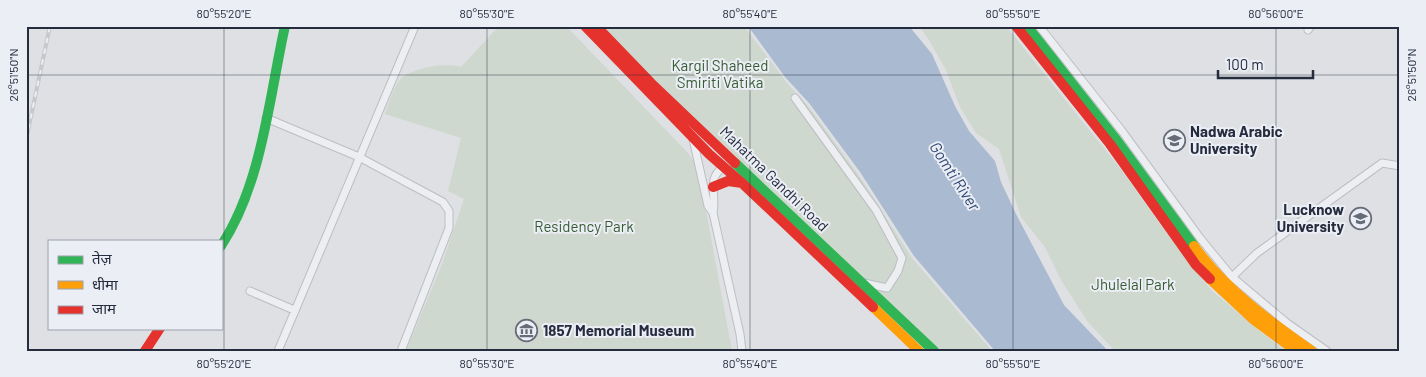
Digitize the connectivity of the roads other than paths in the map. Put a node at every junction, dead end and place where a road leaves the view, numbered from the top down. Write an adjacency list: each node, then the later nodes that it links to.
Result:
1 (285, 26): 9 (street)
2 (414, 26): 11 (street)
3 (584, 26): 10 (street, Mahatma Gandhi Road)
4 (596, 26): 19 (street, Mahatma Gandhi Road)
5 (1016, 26): 29 (street)
6 (1027, 26): 30 (street)
7 (1039, 26): 18 (street)
8 (795, 98): 19 (street)
9 (266, 118): 11 (street); 17 (street)
10 (693, 139): 13 (street, Mahatma Gandhi Road); 16 (street)
11 (359, 157): 21 (street); 25 (street)
12 (1400, 166): 18 (street)
13 (723, 167): 14 (street, Mahatma Gandhi Road); 15 (street)
14 (742, 183): 15 (street); 27 (street, Mahatma Gandhi Road)
15 (713, 187): 16 (street)
16 (713, 213): 26 (street)
17 (222, 245)
18 (1232, 278): 31 (street)
19 (861, 282): 28 (street, Mahatma Gandhi Road)
20 (250, 290): 21 (street)
21 (294, 310): 24 (street)
22 (159, 330): 23 (street)
23 (145, 351)
24 (278, 351)
25 (400, 351)
26 (742, 351)
27 (919, 351)
28 (934, 351)
29 (1296, 351)
30 (1312, 351)
31 (1328, 351)

